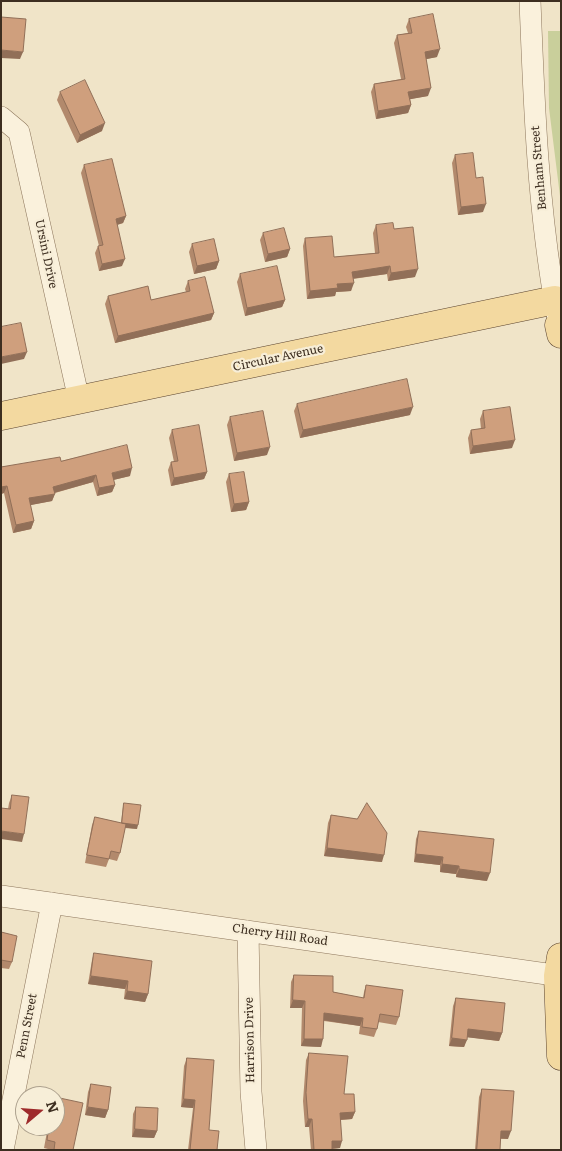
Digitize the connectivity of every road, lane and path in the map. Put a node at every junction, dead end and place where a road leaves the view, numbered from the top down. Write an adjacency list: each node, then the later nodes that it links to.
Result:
1 (530, 1): 3 (street, Benham Street)
2 (1, 117): 4 (street, Ursini Drive)
3 (559, 321): 4 (main road, Circular Avenue)
4 (79, 400): 5 (main road, Circular Avenue)
5 (1, 416)
6 (1, 896): 7 (street, Cherry Hill Road)
7 (52, 903): 8 (street, Cherry Hill Road); 11 (street, Penn Street)
8 (248, 931): 9 (street, Cherry Hill Road); 12 (street, Harrison Drive)
9 (560, 970): 10 (main road)
10 (561, 1056)
11 (3, 1150)
12 (256, 1150)

